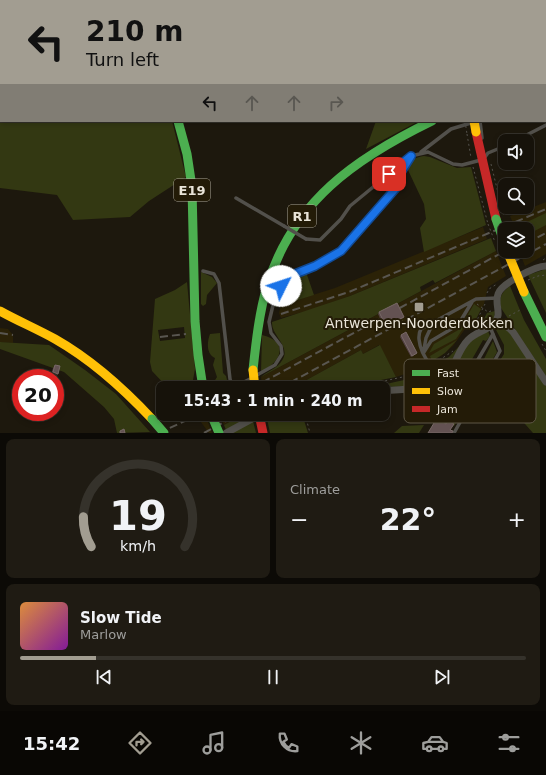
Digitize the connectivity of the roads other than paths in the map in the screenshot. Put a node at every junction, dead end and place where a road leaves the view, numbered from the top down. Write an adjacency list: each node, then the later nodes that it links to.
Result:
1 (430, 122): 33 (main road, R1, bridge)
2 (474, 122): 8 (lane)
3 (477, 122): 10 (main road, bridge)
4 (179, 124): 32 (main road, E19)
5 (546, 125): 6 (lane)
6 (529, 134)
7 (498, 149): 10 (lane)
8 (420, 153): 9 (lane); 10 (lane)
9 (411, 156): 11 (lane, bridge); 15 (lane)
10 (479, 160): 12 (main road, bridge)
11 (236, 198)
12 (498, 226)
13 (510, 258): 24 (main road, bridge)
14 (546, 262): 16 (street)
15 (204, 271)
16 (497, 298): 17 (lane); 22 (street)
17 (473, 301): 21 (lane); 25 (lane)
18 (0, 311): 20 (main road)
19 (0, 314): 20 (main road)
20 (11, 317): 41 (main road, bridge)
21 (434, 321): 25 (lane); 25 (lane)
22 (492, 326): 23 (lane); 27 (street); 30 (street)
23 (493, 334): 28 (lane); 29 (lane)
24 (546, 337)
25 (424, 352): 26 (lane)
26 (428, 359)
27 (457, 359)
28 (478, 359)
29 (496, 359)
30 (531, 359)
31 (536, 367): 34 (street)
32 (202, 381)
33 (254, 381)
34 (546, 382)
35 (404, 389): 36 (street)
36 (390, 390)
37 (214, 421): 42 (main road, bridge)
38 (247, 421): 43 (street)
39 (261, 421): 44 (main road, bridge)
40 (460, 423): 45 (lane)
41 (164, 433)
42 (219, 433)
43 (226, 433)
44 (263, 433)
45 (454, 433)

